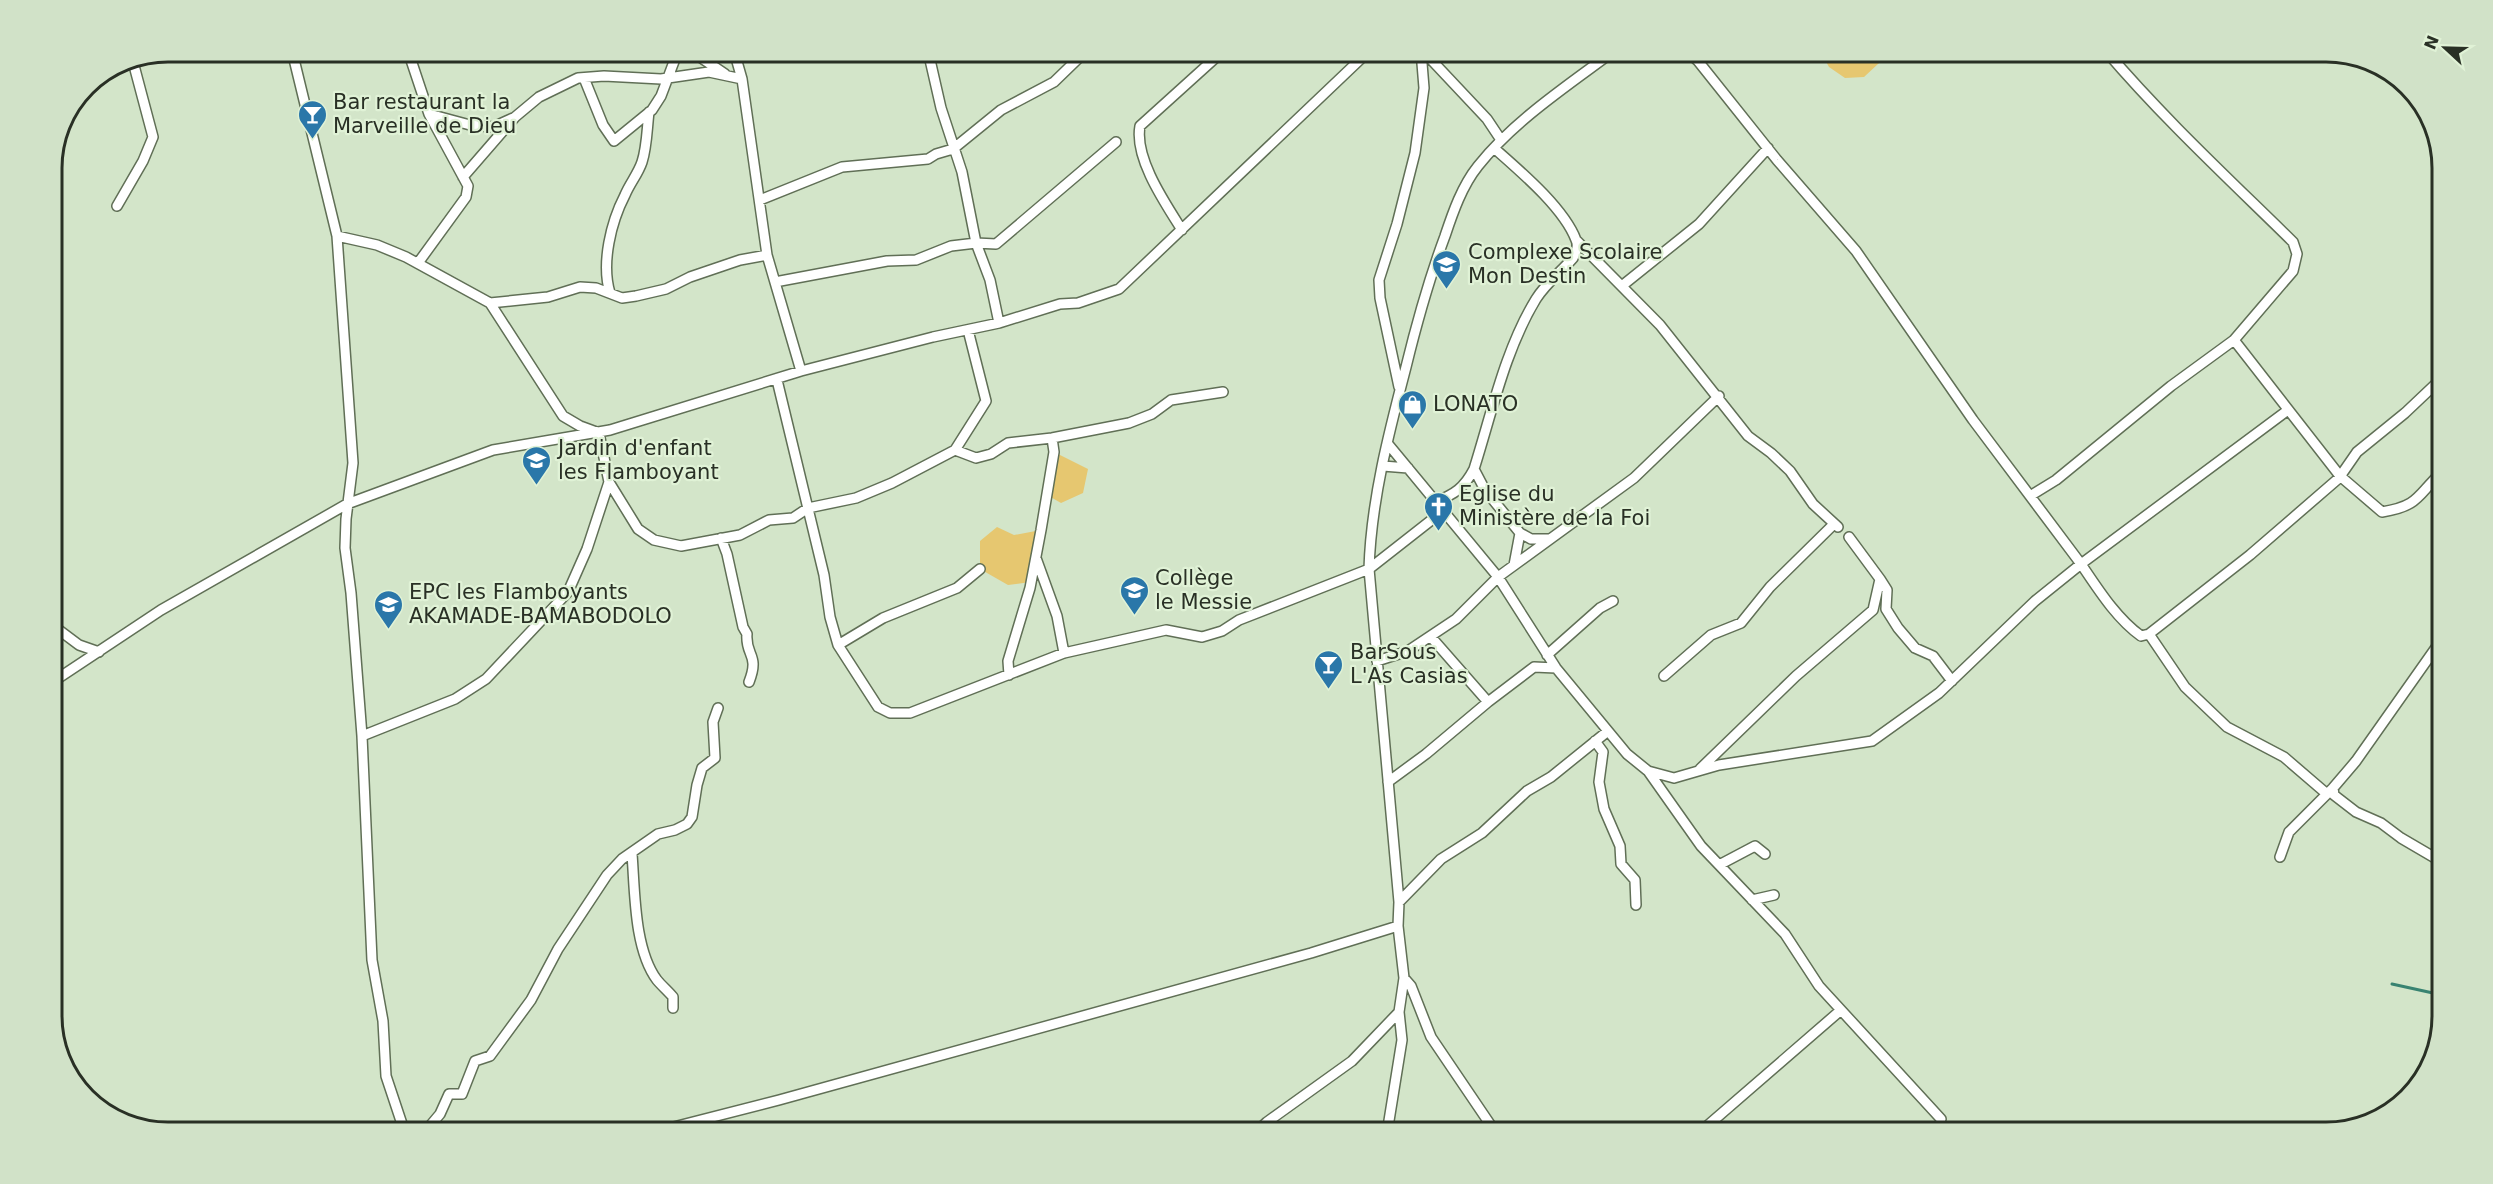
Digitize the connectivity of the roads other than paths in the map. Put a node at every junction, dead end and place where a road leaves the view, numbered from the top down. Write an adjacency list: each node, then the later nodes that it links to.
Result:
1 (294, 62): 32 (street)
2 (412, 62): 21 (street)
3 (674, 62): 17 (street)
4 (708, 62): 16 (street)
5 (737, 62): 19 (street)
6 (931, 62): 27 (street)
7 (1075, 62): 27 (street)
8 (1211, 62): 31 (street)
9 (1358, 62): 31 (street)
10 (1423, 62): 47 (street)
11 (1433, 62): 23 (street)
12 (1599, 62): 23 (street)
13 (1699, 62): 26 (street)
14 (2116, 62): 43 (street)
15 (134, 67): 30 (street)
16 (727, 76): 17 (street); 19 (street)
17 (668, 77): 18 (street); 20 (street)
18 (584, 78): 20 (street); 22 (street)
19 (742, 79): 29 (street)
20 (649, 112): 39 (street)
21 (429, 114): 22 (street); 28 (street)
22 (515, 117): 28 (street)
23 (1501, 140): 25 (street)
24 (1116, 142): 34 (street)
25 (1494, 148): 33 (street); 47 (street)
26 (1768, 148): 38 (street); 61 (street)
27 (953, 149): 29 (street); 34 (street)
28 (463, 177): 36 (street)
29 (760, 200): 35 (street)
30 (117, 207)
31 (1182, 230): 41 (street)
32 (336, 236): 36 (street); 63 (street)
33 (1577, 241): 38 (street); 57 (street)
34 (976, 243): 37 (street); 41 (street)
35 (767, 255): 37 (street); 39 (street)
36 (418, 263): 40 (street)
37 (775, 282): 44 (street)
38 (1623, 285): 49 (street)
39 (610, 293): 40 (street)
40 (490, 303): 51 (street)
41 (999, 323): 42 (street)
42 (968, 330): 44 (street); 54 (street)
43 (2234, 340): 50 (street); 61 (street)
44 (801, 371): 45 (street)
45 (777, 380): 51 (street); 64 (street)
46 (2431, 388): 58 (street)
47 (1400, 390): 53 (street)
48 (1223, 392): 52 (street)
49 (1719, 396): 69 (street); 91 (street)
50 (2288, 410): 58 (street); 71 (street)
51 (599, 433): 59 (street); 63 (street)
52 (1052, 438): 54 (street); 70 (street)
53 (1388, 444): 55 (street); 56 (street)
54 (955, 450): 64 (street)
55 (1383, 466): 56 (street); 73 (street)
56 (1408, 468): 62 (street)
57 (1474, 469): 62 (street); 66 (street)
58 (2340, 476): 60 (street); 79 (street)
59 (609, 482): 68 (street); 97 (street)
60 (2431, 485)
61 (2030, 496): 71 (street)
62 (1435, 502): 65 (street)
63 (347, 504): 83 (street); 97 (street)
64 (808, 508): 68 (street); 81 (street)
65 (1443, 511): 73 (street); 75 (street)
66 (1520, 533): 69 (street); 72 (street)
67 (1849, 537): 76 (street)
68 (721, 538): 93 (street)
69 (1548, 539): 72 (street)
70 (1036, 558): 84 (street); 89 (street)
71 (2081, 564): 79 (street); 92 (street)
72 (1514, 565): 75 (street)
73 (1369, 568): 84 (street); 86 (street)
74 (981, 569): 81 (street)
75 (1498, 577): 80 (street); 82 (street)
76 (1880, 579): 92 (street); 99 (street)
77 (1613, 602): 82 (street)
78 (62, 632): 83 (street)
79 (2149, 634): 102 (street)
80 (1431, 637): 86 (street); 94 (street)
81 (838, 645): 89 (street)
82 (1545, 651): 87 (street); 88 (street)
83 (99, 652): 90 (street)
84 (1064, 653): 89 (street)
85 (2432, 654): 102 (street)
86 (1377, 661): 101 (street)
87 (1534, 667): 88 (street); 94 (street)
88 (1556, 668): 96 (street)
89 (1009, 675)
90 (62, 676)
91 (1664, 676)
92 (1952, 681): 99 (street)
93 (749, 682)
94 (1488, 702): 101 (street)
95 (717, 708): 103 (street)
96 (1608, 731): 98 (street); 100 (street)
97 (362, 736): 118 (street)
98 (1594, 741): 110 (street); 111 (street)
99 (1700, 769): 100 (street)
100 (1648, 771): 107 (street)
101 (1388, 782): 110 (street)
102 (2330, 791): 105 (street); 106 (street)
103 (632, 854): 114 (street); 119 (street)
104 (1765, 854): 107 (street)
105 (2432, 855)
106 (2280, 857)
107 (1719, 865): 109 (street)
108 (1774, 895): 109 (street)
109 (1752, 900): 115 (street)
110 (1400, 902): 112 (street)
111 (1636, 905)
112 (1398, 926): 113 (street); 120 (street)
113 (1404, 978): 116 (street); 123 (street)
114 (672, 1008)
115 (1841, 1010): 117 (street); 124 (street)
116 (1399, 1012): 121 (street); 122 (street)
117 (1941, 1119)
118 (401, 1122)
119 (433, 1122)
120 (693, 1122)
121 (1267, 1122)
122 (1389, 1122)
123 (1489, 1122)
124 (1712, 1122)

